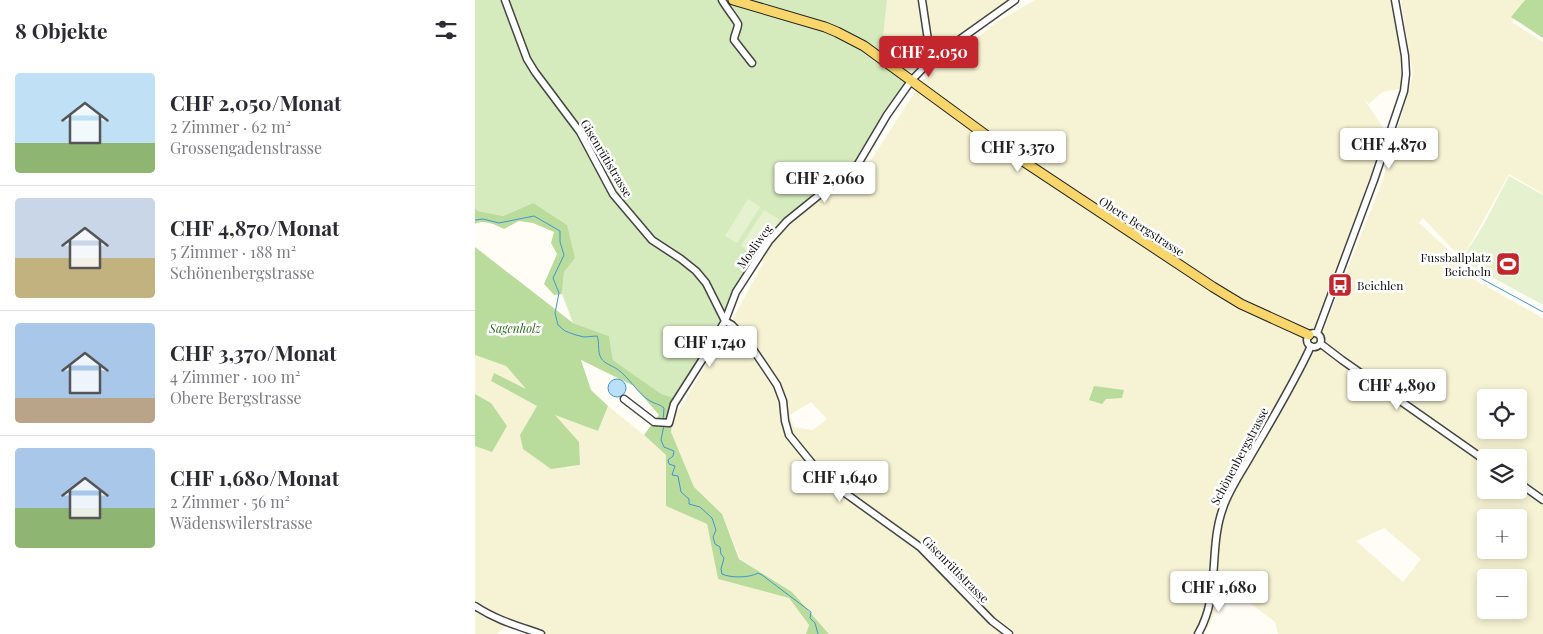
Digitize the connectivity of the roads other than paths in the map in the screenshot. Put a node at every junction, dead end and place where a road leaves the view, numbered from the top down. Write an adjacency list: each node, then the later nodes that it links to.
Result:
1 (505, 0): 10 (street, Gisenrütistrasse)
2 (722, 0): 8 (street)
3 (733, 0): 9 (main road, Obere Bergstrasse)
4 (922, 0): 7 (street)
5 (1015, 0): 7 (street, Mosliweg)
6 (1395, 0): 11 (street)
7 (931, 60): 9 (street, Mosliweg)
8 (752, 63)
9 (911, 81): 10 (street, Mosliweg); 11 (main road, Obere Bergstrasse)
10 (725, 321): 14 (street, Mosliweg); 20 (street, Gisenrütistrasse)
11 (1313, 334): 12 (street); 13 (street)
12 (1321, 344): 13 (street); 15 (street)
13 (1311, 346): 21 (street, Schönenbergstrasse)
14 (624, 399)
15 (1477, 455)
16 (1527, 489): 17 (street)
17 (1543, 500)
18 (475, 606): 19 (street)
19 (541, 634)
20 (1009, 634)
21 (1198, 634)

